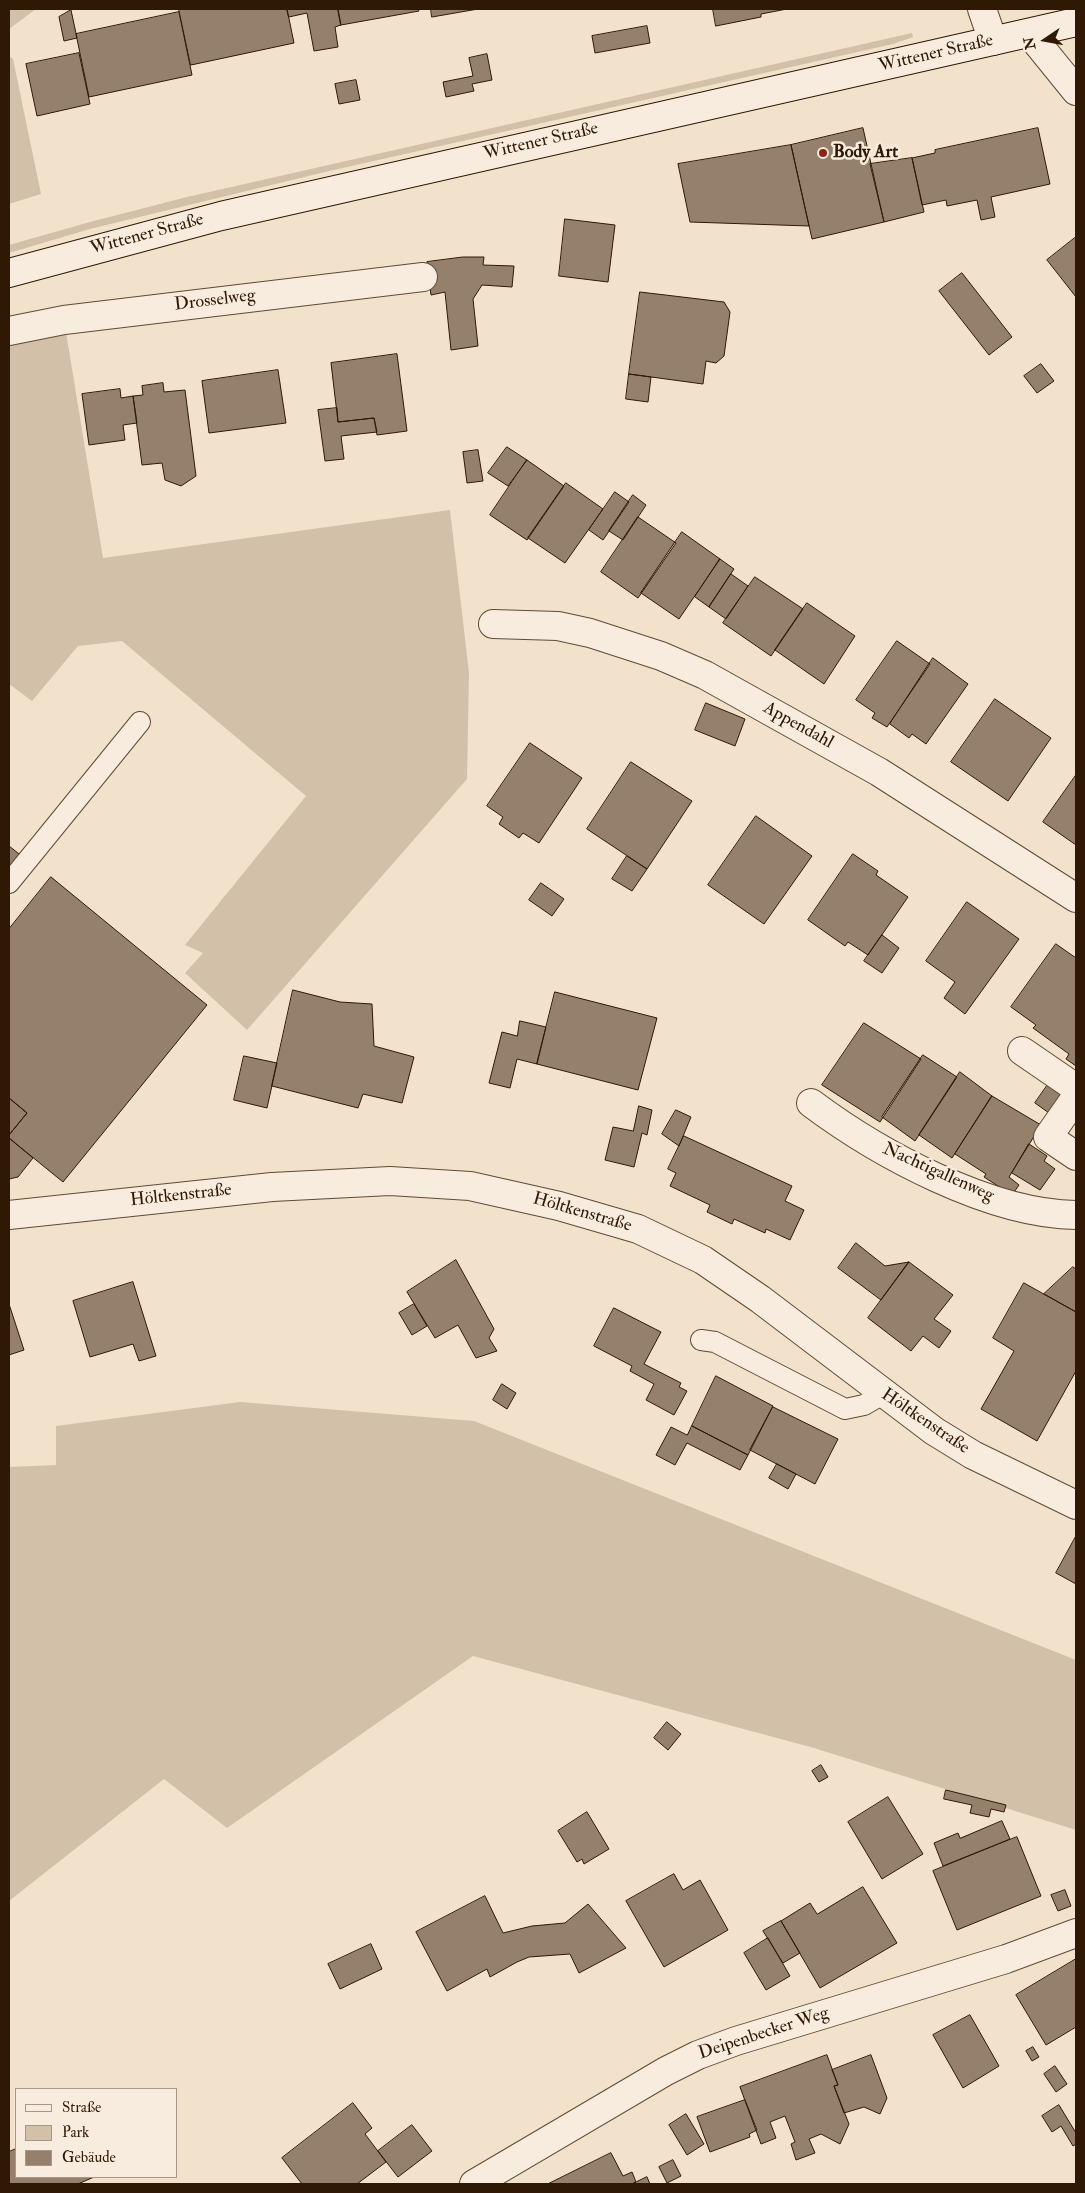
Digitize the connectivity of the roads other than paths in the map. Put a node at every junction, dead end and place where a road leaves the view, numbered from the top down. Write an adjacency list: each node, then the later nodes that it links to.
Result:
1 (982, 9): 4 (street)
2 (1076, 22): 3 (street, Wittener Straße)
3 (1029, 32): 4 (street, Wittener Straße); 5 (street)
4 (993, 41): 6 (street, Wittener Straße)
5 (1076, 91)
6 (9, 273)
7 (423, 277): 8 (street, Drosselweg)
8 (9, 331)
9 (493, 624): 12 (street, Appendahl)
10 (140, 722): 11 (lane)
11 (9, 883)
12 (1076, 898)
13 (1022, 1051): 14 (street)
14 (1076, 1088)
15 (1076, 1097): 17 (street)
16 (811, 1103): 19 (street, Nachtigallenweg)
17 (1076, 1156)
18 (9, 1215): 21 (street, Höltkenstraße)
19 (1076, 1215)
20 (701, 1340): 21 (lane)
21 (883, 1394): 22 (street, Höltkenstraße)
22 (1076, 1504)
23 (1076, 1933): 24 (street, Deipenbecker Weg)
24 (474, 2184)

